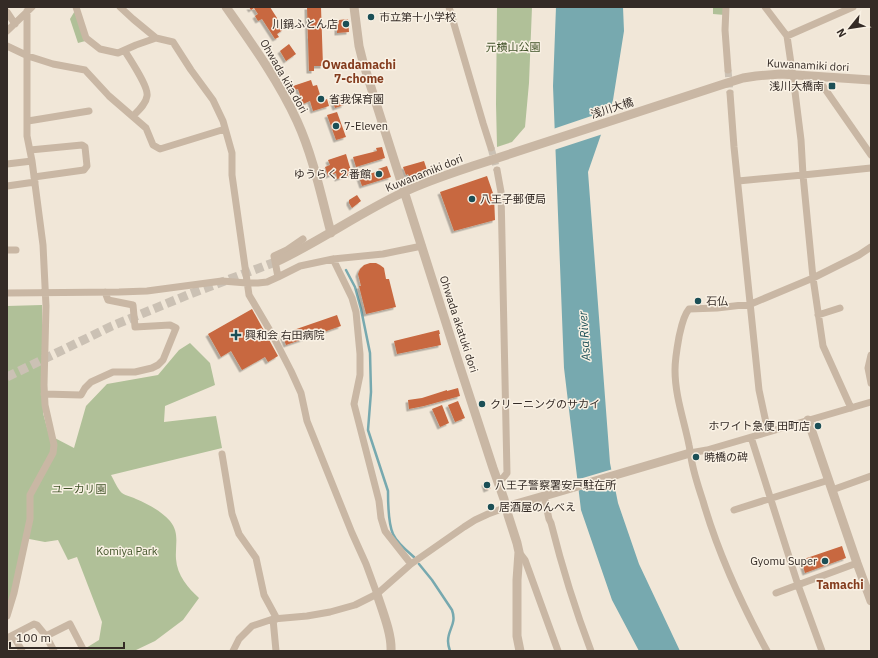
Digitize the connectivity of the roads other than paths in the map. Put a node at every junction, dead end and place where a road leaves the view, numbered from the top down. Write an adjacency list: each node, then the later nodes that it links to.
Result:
1 (76, 7): 16 (street)
2 (120, 7): 14 (street)
3 (226, 7): 41 (street, Ohwada kita dori)
4 (354, 7): 40 (street, Ohwada akatuki dori)
5 (449, 7): 29 (street)
6 (726, 7): 18 (street)
7 (765, 7): 13 (street)
8 (850, 8): 13 (street)
9 (30, 9): 11 (street); 17 (street)
10 (7, 12): 11 (street)
11 (14, 24): 12 (street)
12 (7, 31)
13 (786, 36): 19 (street)
14 (156, 38): 16 (street); 27 (street)
15 (7, 46): 17 (street)
16 (125, 51): 25 (street)
17 (28, 56): 25 (street); 26 (street)
18 (728, 70)
19 (793, 74): 20 (street, Kuwanamiki dori); 22 (street, Kuwanamiki dori); 36 (street)
20 (816, 76): 21 (street, Kuwanamiki dori); 31 (street)
21 (871, 80)
22 (699, 92): 28 (street, 浅川大橋)
23 (730, 93): 38 (street)
24 (89, 111): 26 (street)
25 (133, 116): 27 (street)
26 (28, 121): 30 (street)
27 (225, 129): 51 (street)
28 (532, 147): 40 (street, Kuwanamiki dori)
29 (491, 148)
30 (30, 150): 32 (street); 37 (street)
31 (871, 155)
32 (32, 161): 33 (street); 37 (street)
33 (7, 164)
34 (871, 168): 36 (street)
35 (497, 170): 68 (street)
36 (803, 175): 38 (street); 50 (street)
37 (34, 179): 39 (street); 59 (street)
38 (738, 181): 54 (street)
39 (7, 186)
40 (404, 192): 41 (street, Kuwanamiki dori); 43 (street, Ohwada akatuki dori)
41 (331, 232): 48 (street, Kuwanamiki dori)
42 (303, 239): 49 (street)
43 (422, 246): 47 (street); 68 (street, Ohwada akatuki dori)
44 (871, 247): 50 (street)
45 (7, 250): 46 (street)
46 (16, 250)
47 (333, 259): 49 (street); 77 (street)
48 (278, 261)
49 (278, 278): 51 (street)
50 (813, 278): 54 (street); 56 (street)
51 (247, 283): 52 (street); 80 (street)
52 (105, 292): 53 (street); 59 (street)
53 (7, 294)
54 (751, 304): 63 (street); 66 (street)
55 (840, 308): 56 (street)
56 (818, 315): 61 (street)
57 (871, 355): 58 (street)
58 (871, 383)
59 (44, 394): 82 (street)
60 (871, 402): 61 (street)
61 (851, 408): 62 (street)
62 (808, 420): 63 (street); 69 (street)
63 (768, 432): 64 (street)
64 (751, 437): 66 (street); 72 (street)
65 (222, 454): 83 (street)
66 (687, 454): 71 (street); 95 (street)
67 (871, 476): 70 (street)
68 (498, 480): 73 (street, Ohwada akatuki dori)
69 (829, 480): 70 (street); 72 (street)
70 (832, 490): 76 (street)
71 (547, 496): 73 (street); 94 (street)
72 (770, 499): 74 (street); 78 (street)
73 (506, 507): 75 (street, Ohwada akatuki dori); 77 (street)
74 (734, 510)
75 (519, 552): 92 (street, Ohwada akatuki dori); 93 (street)
76 (857, 563): 78 (street); 81 (street)
77 (411, 564): 80 (street)
78 (798, 585): 79 (street); 96 (street)
79 (776, 593)
80 (377, 594): 83 (street); 91 (street)
81 (871, 601)
82 (7, 616)
83 (275, 619): 89 (street); 90 (street)
84 (10, 636): 85 (street); 86 (street)
85 (46, 636): 87 (street); 88 (street)
86 (22, 651)
87 (54, 651)
88 (84, 651)
89 (233, 651)
90 (276, 651)
91 (391, 651)
92 (520, 651)
93 (558, 651)
94 (591, 651)
95 (767, 651)
96 (822, 651)

